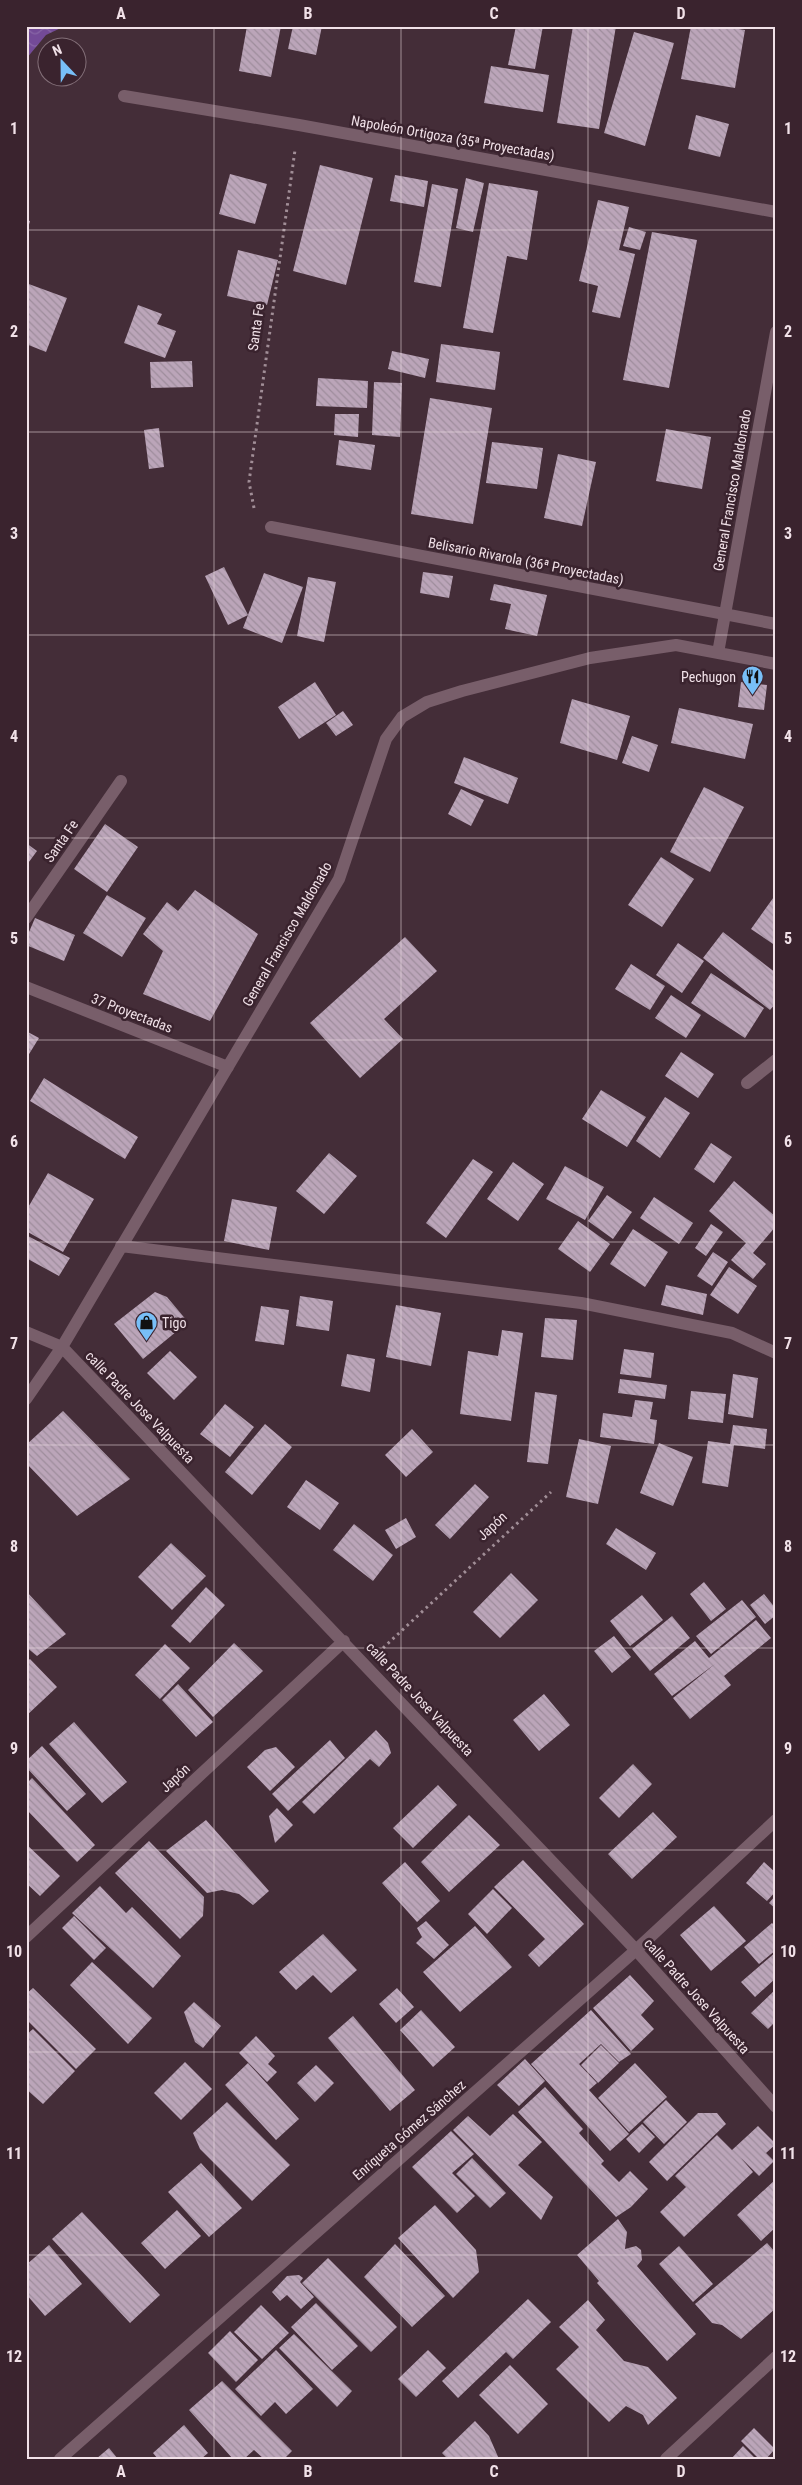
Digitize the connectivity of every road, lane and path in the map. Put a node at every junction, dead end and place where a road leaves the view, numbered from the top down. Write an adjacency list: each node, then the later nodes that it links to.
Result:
1 (124, 96): 2 (street, Napoleón Ortigoza (35ª Proyectadas))
2 (299, 125): 3 (street, Napoleón Ortigoza (35ª Proyectadas)); 5 (path, Santa Fe)
3 (776, 212)
4 (776, 332): 6 (street, General Francisco Maldonado)
5 (271, 527): 6 (street, Belisario Rivarola (36ª Proyectadas))
6 (725, 614): 7 (street, Belisario Rivarola (36ª Proyectadas)); 8 (street, General Francisco Maldonado)
7 (776, 624)
8 (718, 653): 9 (street, General Francisco Maldonado); 14 (street, General Francisco Maldonado)
9 (776, 664)
10 (121, 781): 11 (street, Santa Fe)
11 (26, 918)
12 (26, 988): 14 (street, 37 Proyectadas)
13 (776, 1060): 15 (street)
14 (228, 1067): 16 (street, General Francisco Maldonado)
15 (747, 1083)
16 (121, 1246): 18 (street, General Francisco Maldonado); 19 (street)
17 (26, 1332): 18 (street, calle Padre Jose Valpuesta)
18 (62, 1347): 20 (street, General Francisco Maldonado); 22 (street, calle Padre Jose Valpuesta)
19 (776, 1353)
20 (26, 1399)
21 (551, 1492): 23 (path, Japón)
22 (344, 1641): 23 (street, calle Padre Jose Valpuesta); 25 (street, Japón)
23 (366, 1664): 26 (street, calle Padre Jose Valpuesta)
24 (776, 1820): 26 (street, Enriqueta Gómez Sánchez)
25 (26, 1938)
26 (636, 1950): 27 (street, calle Padre Jose Valpuesta); 29 (street, Enriqueta Gómez Sánchez)
27 (776, 2107)
28 (776, 2357): 30 (street)
29 (60, 2459)
30 (666, 2459)

